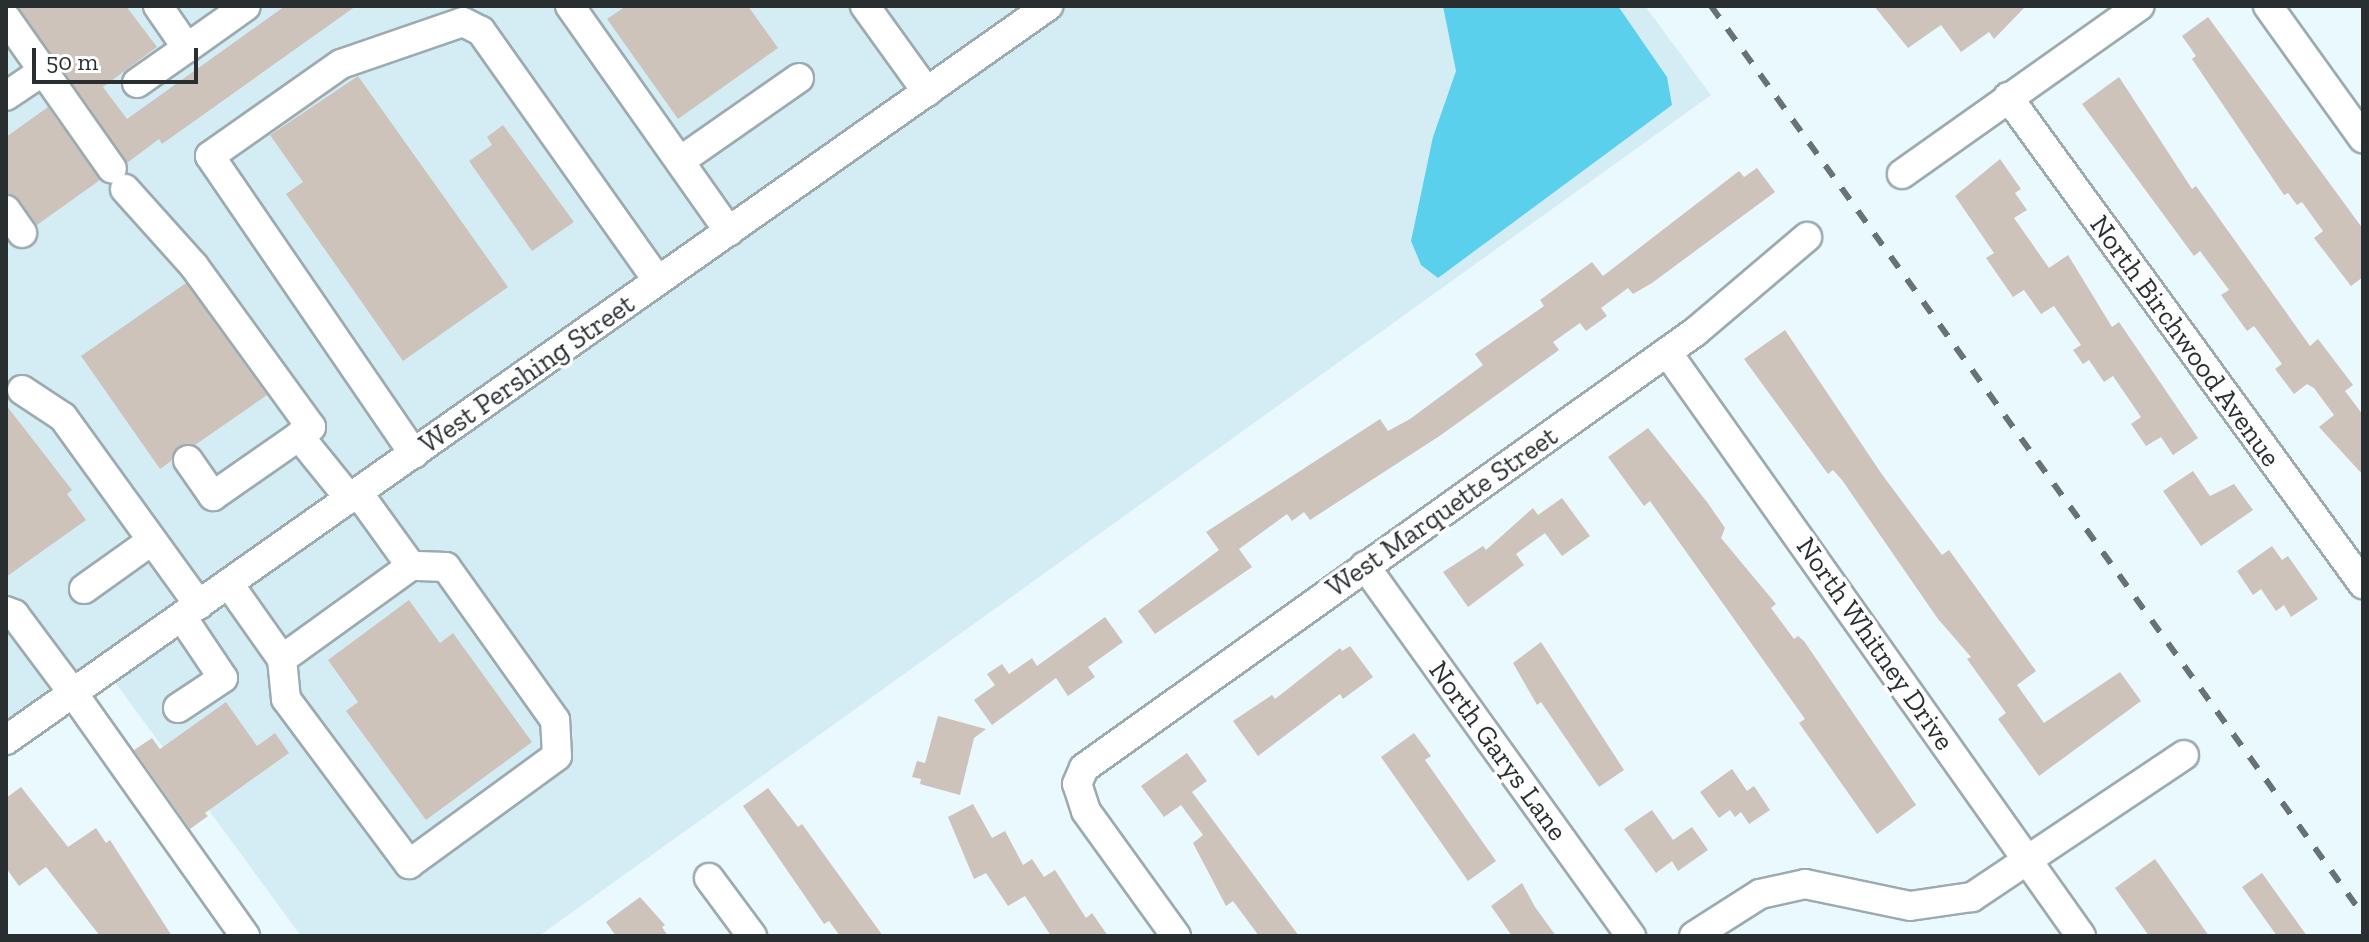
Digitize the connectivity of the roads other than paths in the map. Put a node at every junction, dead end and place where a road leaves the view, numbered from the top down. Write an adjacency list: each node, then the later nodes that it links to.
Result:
1 (158, 6): 9 (street)
2 (246, 6): 9 (street)
3 (570, 6): 17 (street)
4 (865, 6): 13 (street)
5 (1048, 6): 13 (street, West Pershing Street)
6 (2139, 6): 15 (street)
7 (2268, 6): 16 (street)
8 (6, 18): 10 (street)
9 (187, 48): 12 (street)
10 (43, 71): 14 (street); 24 (street)
11 (799, 78): 17 (street)
12 (137, 83)
13 (927, 92): 19 (street, West Pershing Street)
14 (6, 96)
15 (2008, 97): 18 (street); 32 (street, North Birchwood Avenue)
16 (2363, 138)
17 (680, 161): 19 (street)
18 (1902, 174)
19 (729, 231): 21 (street, West Pershing Street)
20 (1807, 237): 22 (street, West Marquette Street)
21 (658, 281): 25 (street, West Pershing Street); 25 (street)
22 (1667, 352): 30 (street, West Marquette Street); 41 (street, North Whitney Drive)
23 (22, 390): 28 (street)
24 (299, 436): 26 (street); 27 (street)
25 (414, 454): 27 (street, West Pershing Street)
26 (188, 460)
27 (354, 496): 29 (street); 31 (street, West Pershing Street)
28 (150, 542): 33 (street); 35 (street)
29 (411, 566): 36 (street); 36 (street)
30 (1365, 566): 45 (street, West Marquette Street); 46 (street, North Garys Lane)
31 (229, 584): 35 (street, West Pershing Street); 36 (street)
32 (2363, 584)
33 (84, 589)
34 (6, 611): 37 (street)
35 (190, 611): 37 (street, West Pershing Street); 38 (street)
36 (282, 659)
37 (73, 693): 39 (street, West Pershing Street); 43 (street)
38 (178, 708)
39 (6, 740)
40 (2184, 755): 41 (street)
41 (2029, 861): 47 (street); 48 (street, North Whitney Drive)
42 (709, 878): 44 (street)
43 (245, 936)
44 (752, 936)
45 (1176, 936)
46 (1631, 936)
47 (1694, 936)
48 (2081, 936)

